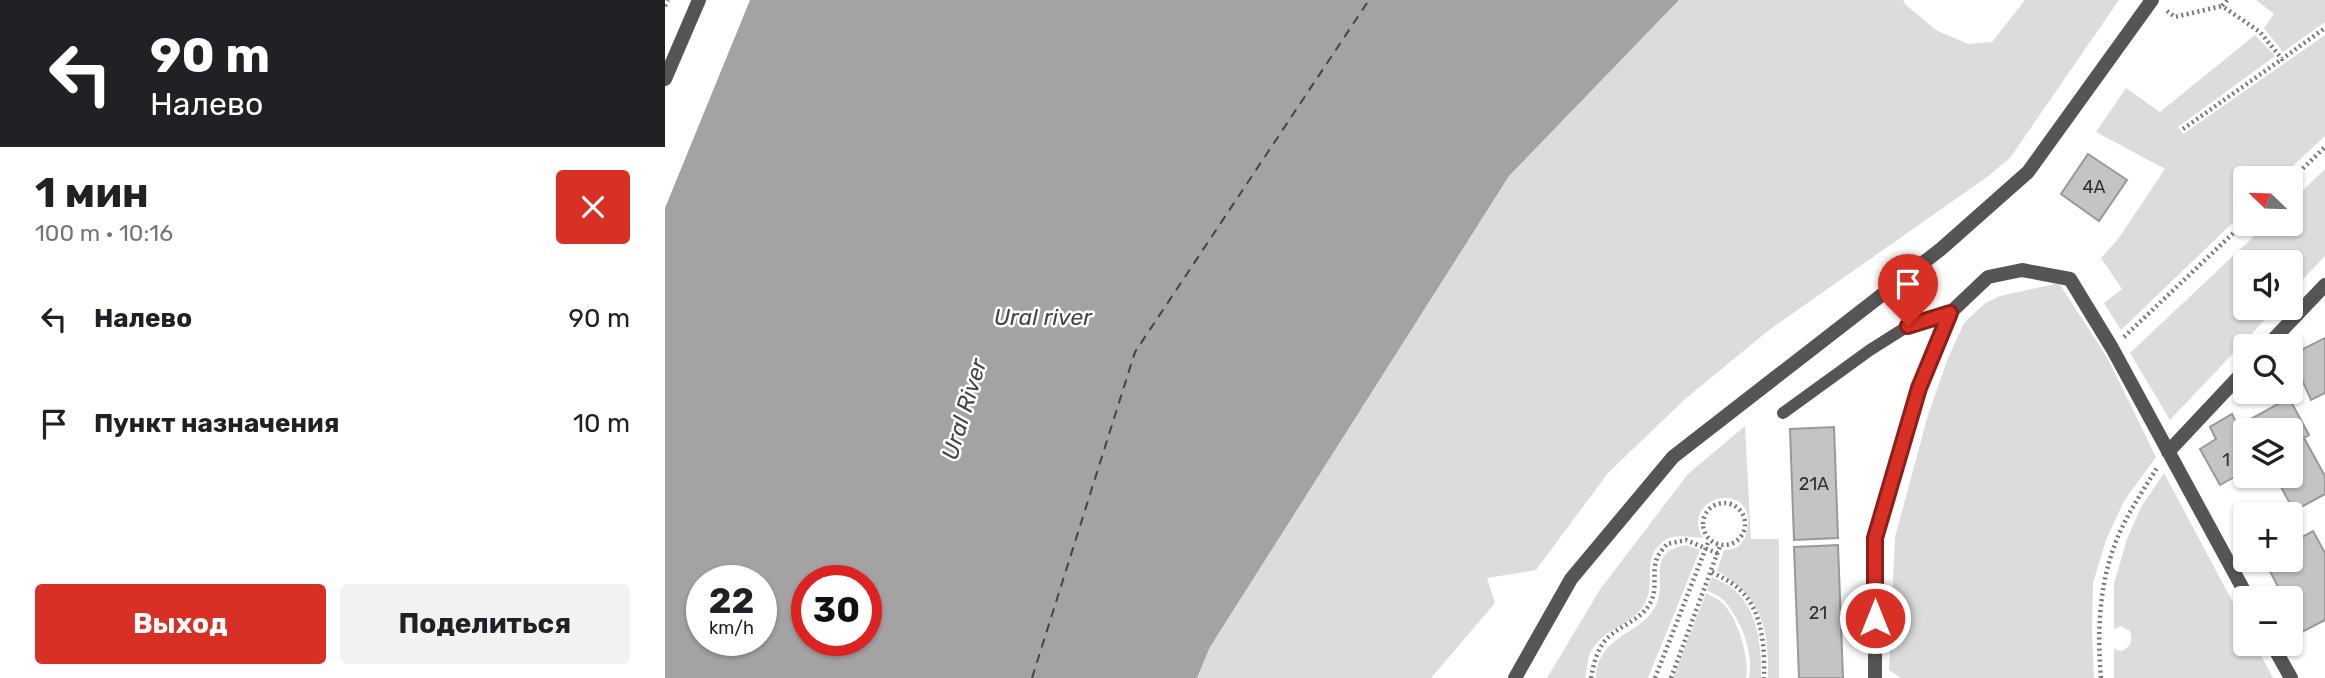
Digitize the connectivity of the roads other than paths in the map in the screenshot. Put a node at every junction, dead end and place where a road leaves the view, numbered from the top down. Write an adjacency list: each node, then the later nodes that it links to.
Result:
1 (699, 0): 3 (street)
2 (2152, 0): 12 (street)
3 (665, 79)
4 (2325, 285): 6 (street)
5 (1950, 313): 8 (lane); 9 (street); 13 (street)
6 (2278, 334)
7 (2233, 383): 9 (street)
8 (1783, 413)
9 (2168, 452): 10 (street)
10 (2241, 586)
11 (2279, 656): 14 (street)
12 (1515, 678)
13 (1875, 678)
14 (2291, 678)

